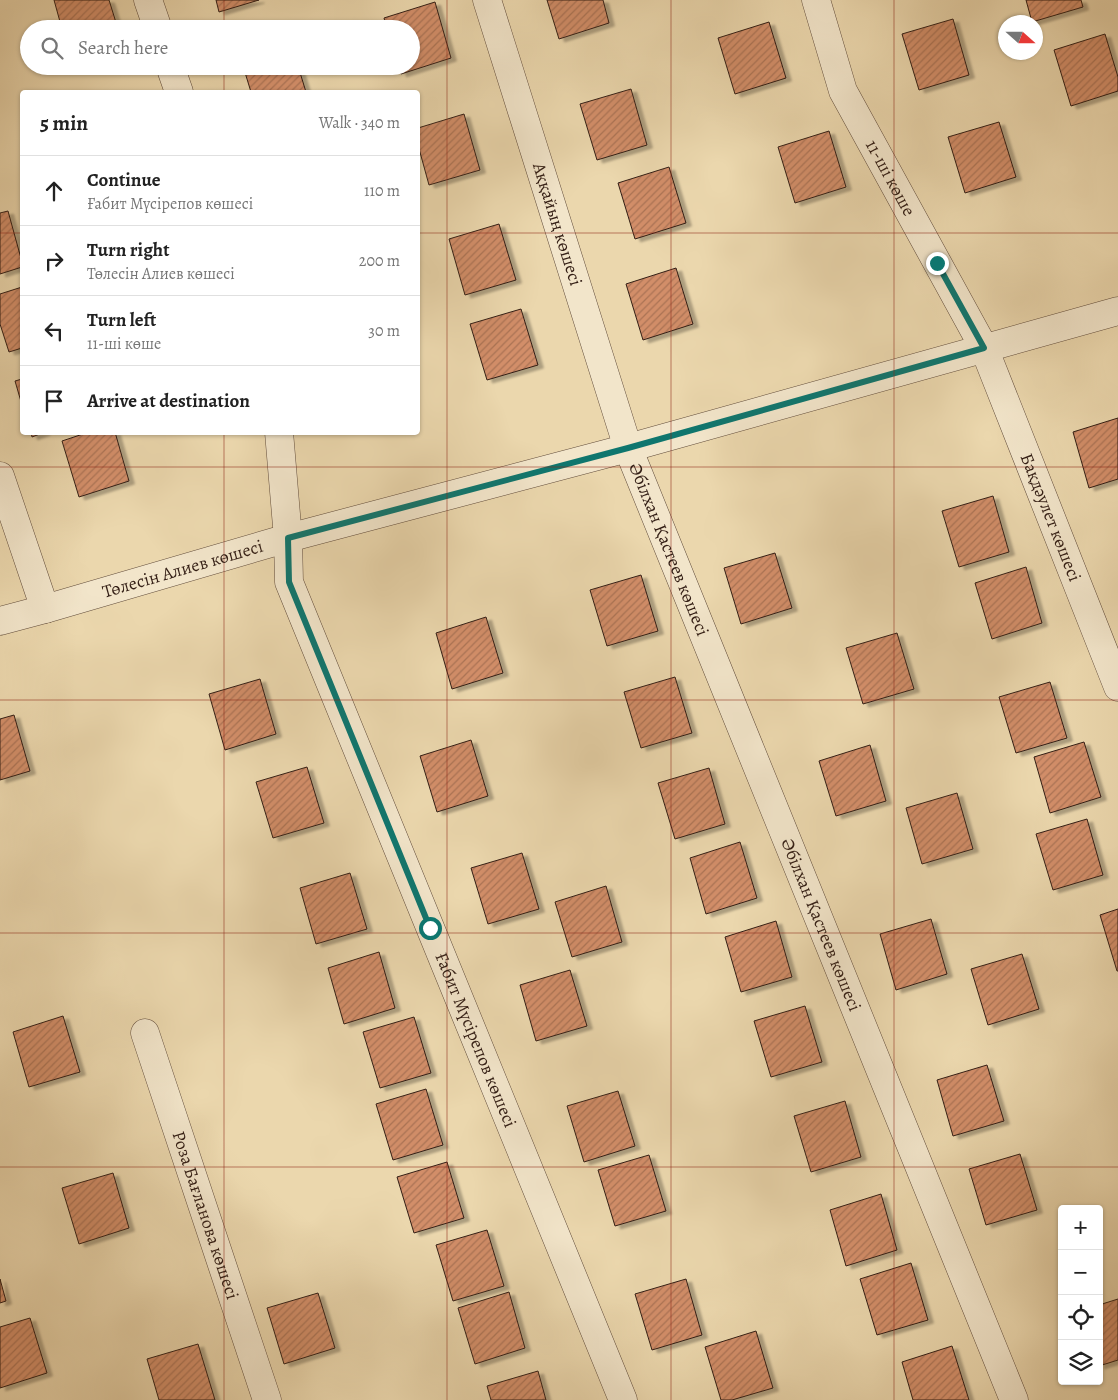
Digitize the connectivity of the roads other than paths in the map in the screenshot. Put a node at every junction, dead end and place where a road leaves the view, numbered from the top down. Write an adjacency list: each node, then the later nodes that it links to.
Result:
1 (148, 0): 4 (street)
2 (487, 0): 10 (street, Аққайың көшесі)
3 (816, 0): 8 (street, 11-ші көше)
4 (155, 20)
5 (173, 75): 6 (street)
6 (178, 90)
7 (1118, 311): 8 (street, Төлесін Алиев көшесі)
8 (984, 348): 10 (street, Төлесін Алиев көшесі); 15 (street, Бақдәулет көшесi)
9 (280, 435): 12 (street, Ғабит Мүсірепов көшесi)
10 (628, 448): 12 (street, Төлесін Алиев көшесі); 19 (street, Әбілхан Қастеев көшесi)
11 (0, 476): 13 (street)
12 (288, 538): 13 (street, Төлесін Алиев көшесі); 18 (street, Ғабит Мүсірепов көшесi)
13 (45, 609): 14 (street, Төлесін Алиев көшесі)
14 (0, 621)
15 (1118, 687)
16 (144, 1032): 17 (street, Роза Бағланова көшесi)
17 (267, 1400)
18 (624, 1400)
19 (1014, 1400)

